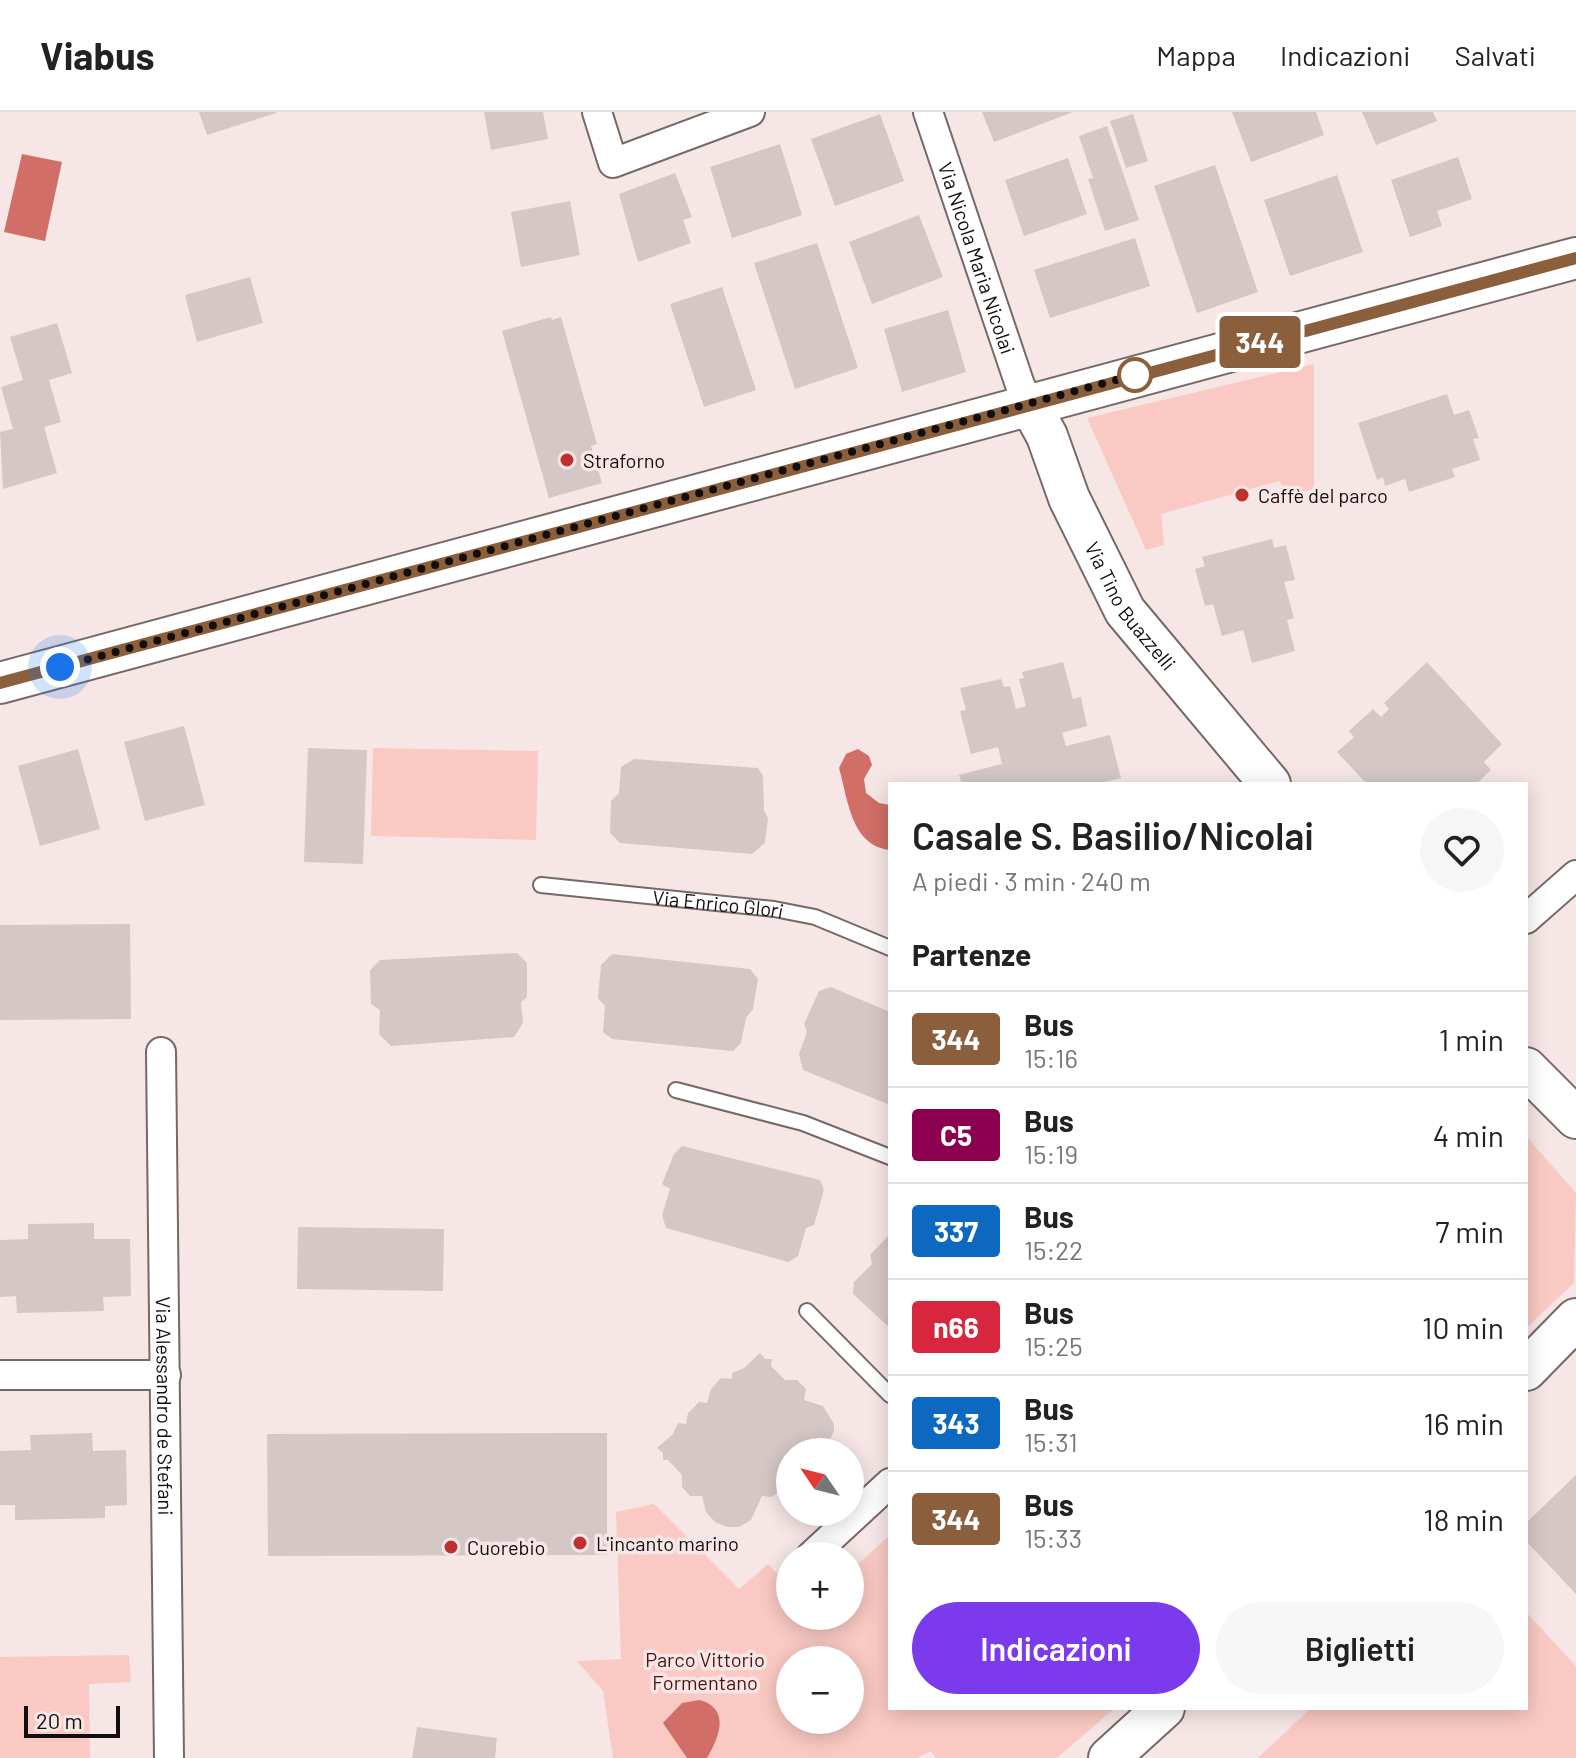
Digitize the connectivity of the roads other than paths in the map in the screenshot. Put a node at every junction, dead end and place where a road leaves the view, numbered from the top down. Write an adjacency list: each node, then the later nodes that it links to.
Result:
1 (597, 112): 2 (street)
2 (750, 112)
3 (928, 112): 5 (street, Via Nicola Maria Nicolai)
4 (1576, 258): 5 (street)
5 (1029, 403): 6 (street); 7 (street, Via Tino Buazzelli)
6 (0, 683)
7 (1268, 782)
8 (1576, 875): 10 (street)
9 (541, 885): 11 (lane, Via Enrico Glori)
10 (1528, 917)
11 (888, 947)
12 (161, 1052): 21 (street, Via Alessandro de Stefani)
13 (1528, 1070): 15 (street)
14 (676, 1090): 16 (lane)
15 (1576, 1118)
16 (888, 1156)
17 (807, 1311): 22 (lane)
18 (1576, 1319): 19 (street)
19 (1528, 1368)
20 (0, 1375): 21 (street)
21 (166, 1375): 26 (street, Via Alessandro de Stefani)
22 (888, 1393)
23 (888, 1485): 24 (street)
24 (826, 1542)
25 (1162, 1710): 27 (street)
26 (169, 1758)
27 (1109, 1758)

